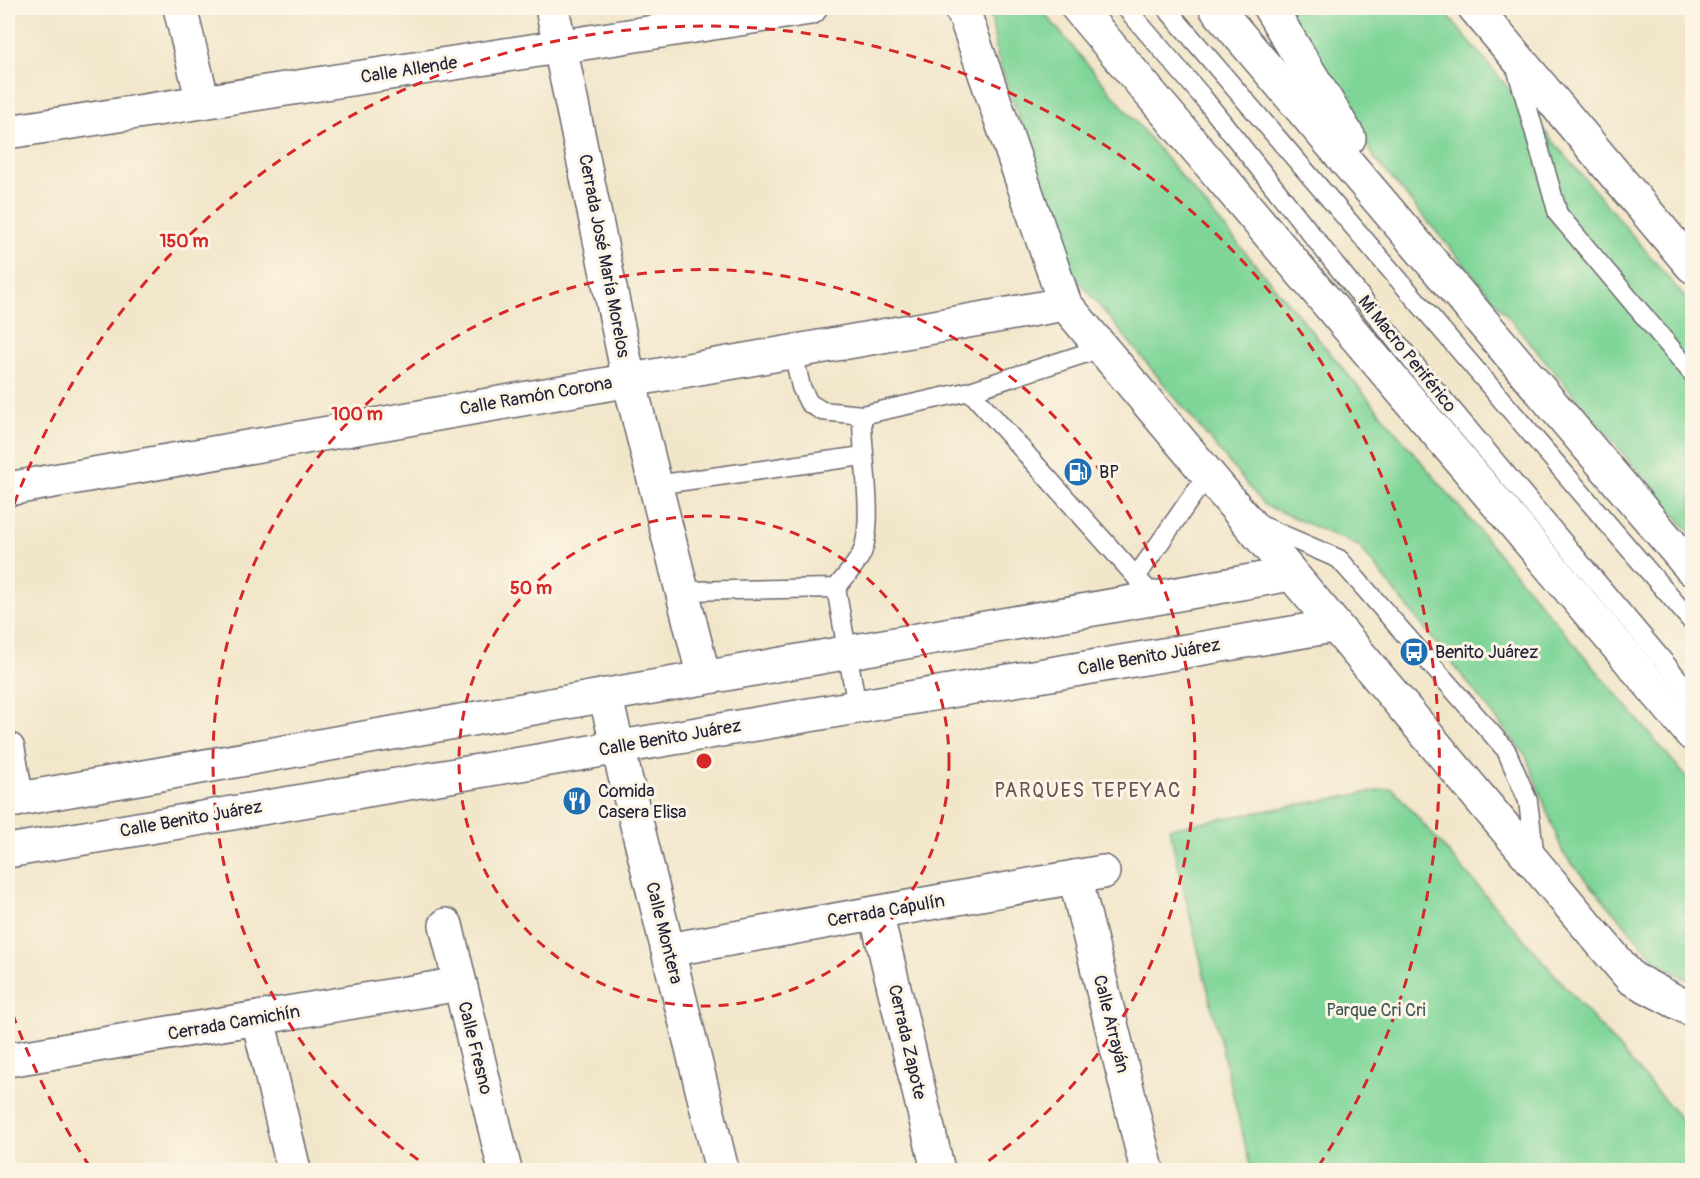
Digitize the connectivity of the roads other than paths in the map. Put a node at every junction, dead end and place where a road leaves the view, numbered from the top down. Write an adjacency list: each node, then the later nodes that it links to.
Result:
1 (180, 8): 13 (main road)
2 (552, 8): 11 (main road, Cerrada José María Morelos)
3 (810, 8): 11 (main road, Calle Allende)
4 (1078, 8): 41 (main road)
5 (1126, 8): 39 (lane, Mi Macro Periférico)
6 (1166, 8): 34 (lane)
7 (1216, 8): 15 (main road)
8 (1270, 8): 15 (main road)
9 (1475, 8): 12 (main road)
10 (962, 9): 17 (main road)
11 (561, 46): 13 (main road, Calle Allende); 21 (main road, Cerrada José María Morelos)
12 (1511, 50): 16 (main road); 20 (lane)
13 (203, 102): 14 (main road, Calle Allende)
14 (8, 132)
15 (1405, 229): 29 (main road)
16 (1692, 266)
17 (1065, 304): 18 (main road); 19 (main road, Calle Ramón Corona)
18 (1102, 348): 22 (lane); 25 (main road)
19 (793, 352): 21 (main road, Calle Ramón Corona); 23 (lane)
20 (1692, 373)
21 (629, 380): 26 (main road, Cerrada José María Morelos); 27 (main road, Calle Ramón Corona)
22 (970, 391): 23 (lane); 32 (lane)
23 (862, 415): 24 (lane)
24 (862, 456): 26 (lane); 31 (lane)
25 (1209, 476): 28 (main road); 32 (lane)
26 (655, 485): 33 (main road, Cerrada José María Morelos)
27 (8, 489)
28 (1245, 518): 30 (main road); 46 (lane)
29 (1692, 569)
30 (1291, 574): 32 (main road); 35 (main road)
31 (836, 588): 33 (lane); 36 (lane)
32 (1145, 588): 36 (main road)
33 (683, 591): 37 (main road, Cerrada José María Morelos)
34 (1692, 622)
35 (1333, 626): 40 (main road, Calle Benito Juárez); 46 (main road)
36 (848, 652): 37 (main road); 40 (lane)
37 (704, 678): 38 (main road)
38 (605, 695): 42 (main road, Calle Montera); 44 (main road)
39 (1692, 695)
40 (857, 706): 42 (main road, Calle Benito Juárez)
41 (1692, 734)
42 (618, 747): 45 (main road, Calle Benito Juárez); 50 (main road, Calle Montera)
43 (8, 749): 44 (main road)
44 (12, 800)
45 (8, 851)
46 (1536, 864): 52 (main road)
47 (1089, 874): 48 (main road, Cerrada Capulín); 59 (main road, Calle Arrayán)
48 (876, 913): 50 (main road, Cerrada Capulín); 58 (main road, Cerrada Zapote)
49 (446, 925): 51 (main road, Calle Fresno)
50 (668, 950): 57 (main road, Calle Montera)
51 (460, 984): 53 (main road, Cerrada Camichín); 56 (main road, Calle Fresno)
52 (1692, 1010)
53 (258, 1019): 54 (main road, Cerrada Camichín); 55 (main road)
54 (8, 1060)
55 (294, 1170)
56 (505, 1170)
57 (722, 1170)
58 (938, 1170)
59 (1148, 1170)

